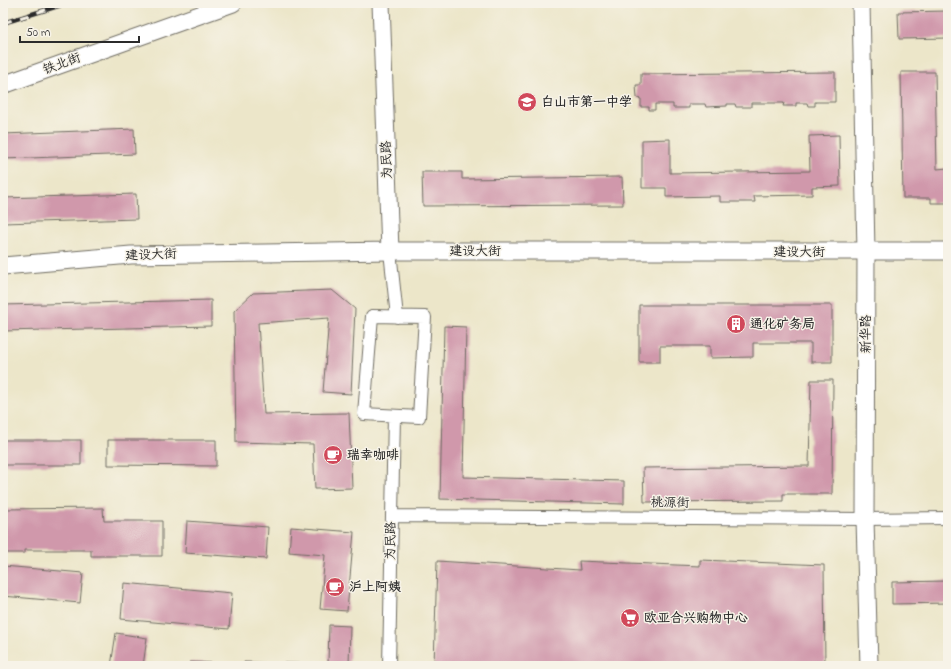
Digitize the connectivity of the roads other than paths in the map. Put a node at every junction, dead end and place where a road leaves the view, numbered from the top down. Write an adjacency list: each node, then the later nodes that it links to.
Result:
1 (233, 3): 4 (main road, 铁北街)
2 (381, 3): 5 (main road, 为民路)
3 (861, 3): 7 (main road, 新华路)
4 (3, 85)
5 (390, 251): 7 (main road, 建设大街); 8 (main road, 建设大街); 9 (street, 为民路)
6 (948, 251): 7 (main road, 建设大街)
7 (866, 252): 13 (main road, 新华路)
8 (3, 266)
9 (397, 317): 10 (street); 10 (street)
10 (394, 416): 11 (street, 为民路)
11 (392, 516): 13 (street, 桃源街); 14 (street, 为民路)
12 (948, 518): 13 (street, 桃源街)
13 (865, 519): 15 (main road, 新华路)
14 (389, 666)
15 (869, 666)

